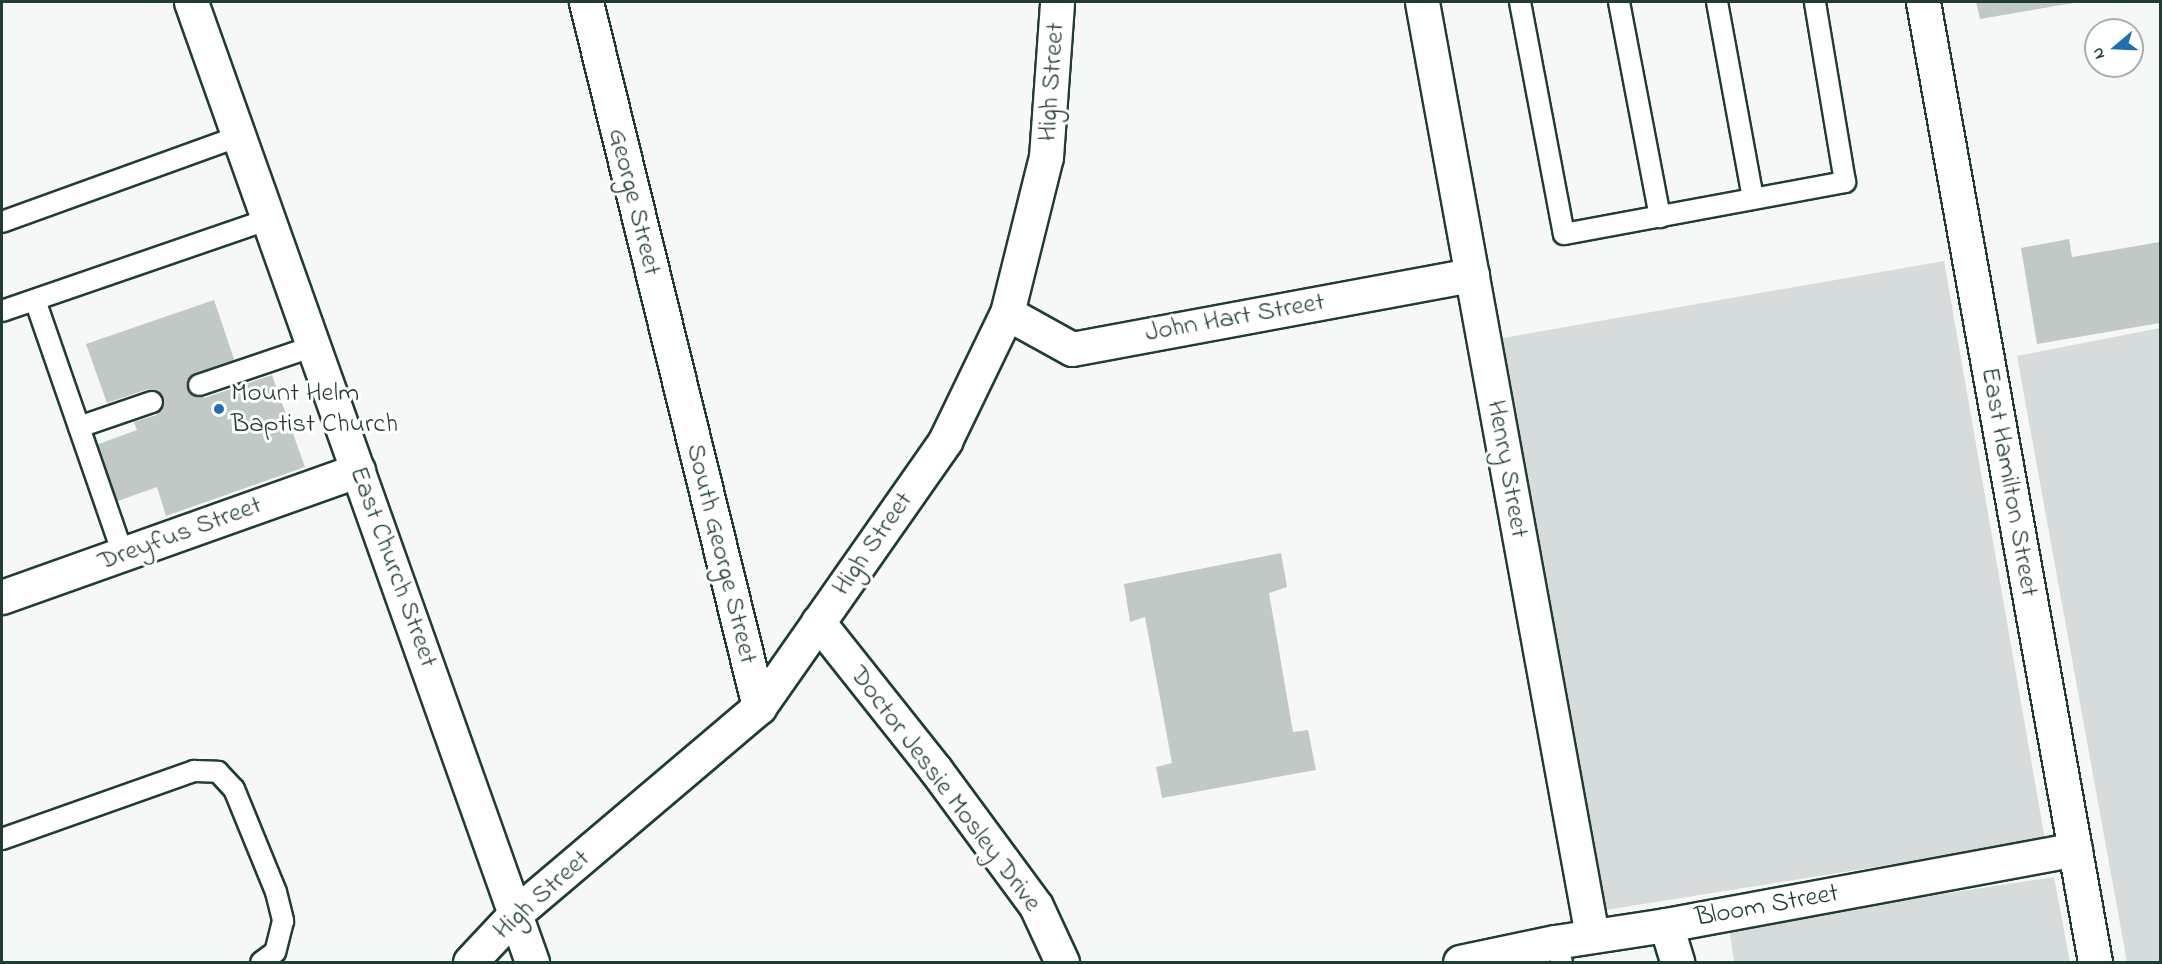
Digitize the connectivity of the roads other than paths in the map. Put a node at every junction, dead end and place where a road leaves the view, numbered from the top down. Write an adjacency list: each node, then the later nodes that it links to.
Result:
1 (191, 2): 10 (street, East Church Street)
2 (586, 2): 22 (street, George Street)
3 (1057, 2): 18 (street, High Street)
4 (1422, 2): 15 (street, Henry Street)
5 (1520, 2): 12 (lane)
6 (1619, 2): 12 (lane)
7 (1717, 2): 11 (lane)
8 (1815, 2): 11 (lane)
9 (1923, 2): 30 (street, East Hamilton Street)
10 (239, 136): 13 (street, East Church Street); 14 (lane)
11 (1753, 199): 12 (lane)
12 (1660, 217)
13 (269, 219): 16 (lane); 19 (street, East Church Street)
14 (2, 222)
15 (1472, 275): 18 (street, John Hart Street); 33 (street, Henry Street)
16 (35, 300): 17 (lane); 23 (lane)
17 (2, 311)
18 (1007, 313): 27 (street, High Street)
19 (314, 346): 20 (lane); 24 (street, East Church Street)
20 (199, 385)
21 (152, 402): 23 (lane)
22 (682, 402): 28 (street, South George Street)
23 (79, 427): 25 (lane)
24 (358, 470): 25 (street, Dreyfus Street); 31 (street, East Church Street)
25 (123, 554): 26 (street, Dreyfus Street)
26 (2, 597)
27 (818, 622): 28 (street, High Street); 38 (street, Doctor Jessie Mosley Drive)
28 (759, 706): 31 (street, High Street)
29 (2, 839): 35 (lane)
30 (2075, 849): 32 (street, Bloom Street); 41 (street, East Hamilton Street)
31 (515, 914): 36 (street, High Street); 37 (street, East Church Street)
32 (1665, 925): 33 (street, Bloom Street); 40 (street)
33 (1592, 936): 34 (street, Bloom Street)
34 (1559, 952): 39 (street, Bloom Street)
35 (261, 963)
36 (470, 963)
37 (532, 963)
38 (1062, 963)
39 (1460, 963)
40 (1677, 963)
41 (2095, 963)

